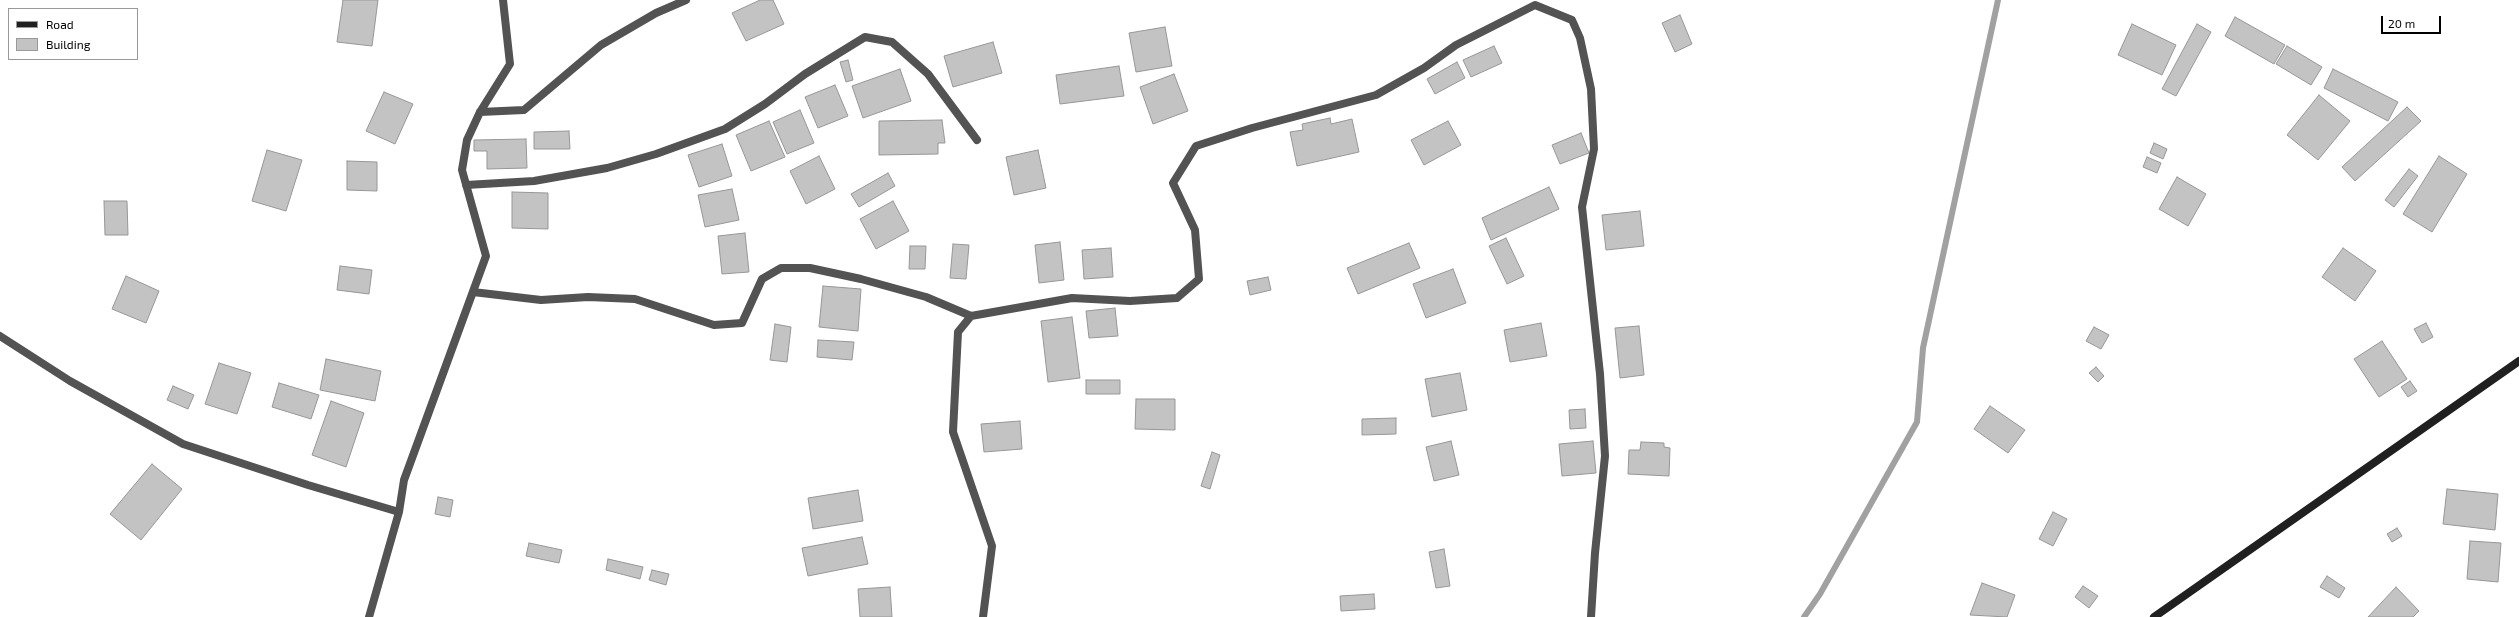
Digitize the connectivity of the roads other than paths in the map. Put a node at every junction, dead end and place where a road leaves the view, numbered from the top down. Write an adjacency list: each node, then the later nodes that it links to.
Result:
1 (503, 0): 3 (street)
2 (686, 0): 3 (street)
3 (480, 112): 5 (street)
4 (977, 140): 5 (street)
5 (466, 185): 6 (street)
6 (473, 292): 7 (street); 10 (street)
7 (971, 316): 13 (street); 14 (street)
8 (0, 336): 10 (street)
9 (2519, 361): 11 (main road)
10 (399, 512): 12 (street)
11 (2158, 616)
12 (369, 617)
13 (983, 617)
14 (1591, 617)

